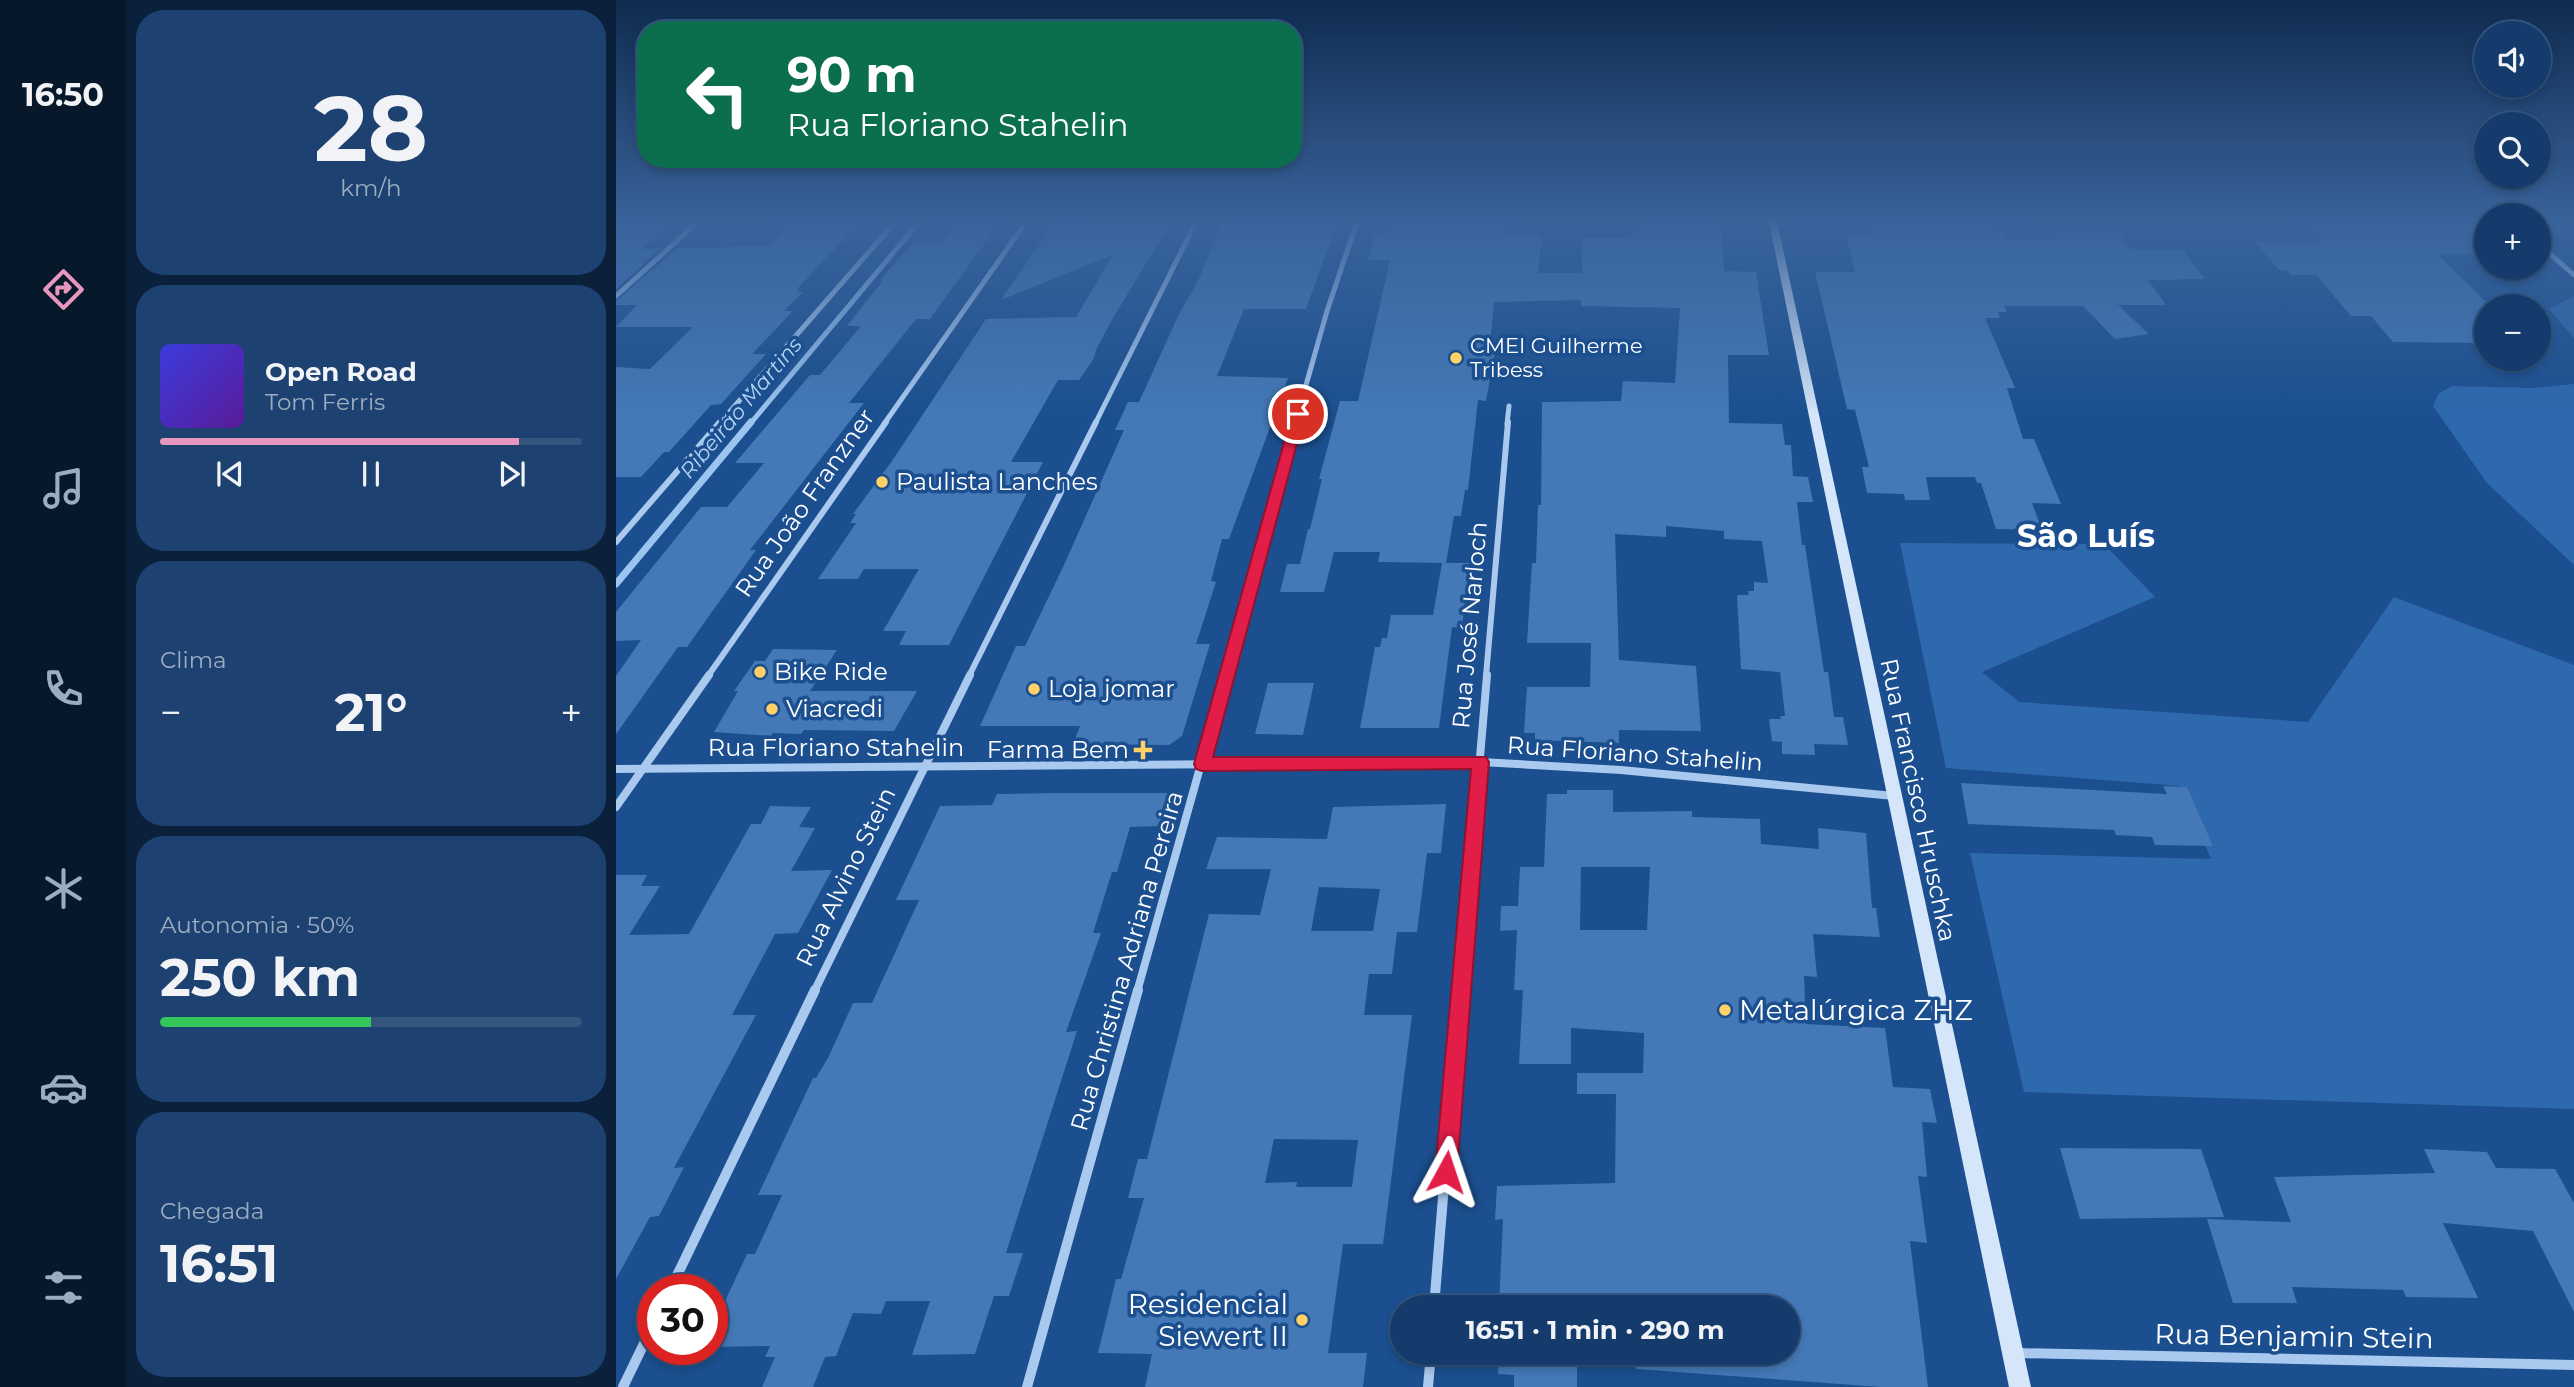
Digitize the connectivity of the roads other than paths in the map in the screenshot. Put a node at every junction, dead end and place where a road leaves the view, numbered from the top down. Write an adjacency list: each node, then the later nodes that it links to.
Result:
1 (839, 287): 7 (street)
2 (981, 287): 12 (street, Rua João Franzner)
3 (1164, 287): 10 (street, Rua Alvino Stein)
4 (1335, 287): 9 (street, Rua Christina Adriana Pereira)
5 (1787, 287): 13 (main road, Rua Francisco Hruschka)
6 (1509, 406): 8 (street, Rua José Narloch)
7 (616, 542)
8 (1480, 762): 9 (street, Rua Floriano Stahelin); 13 (street, Rua Floriano Stahelin); 16 (street, Rua José Narloch)
9 (1202, 764): 10 (street, Rua Floriano Stahelin); 22 (street, Rua Christina Adriana Pereira)
10 (923, 768): 12 (street, Rua Floriano Stahelin); 15 (street, Rua Alvino Stein)
11 (616, 769): 12 (street, Rua Floriano Stahelin)
12 (642, 769): 14 (street, Rua João Franzner)
13 (1894, 796): 17 (main road, Rua Francisco Hruschka)
14 (616, 807)
15 (678, 1274)
16 (1435, 1295)
17 (2014, 1353): 20 (street, Rua Benjamin Stein); 24 (main road, Rua Francisco Hruschka)
18 (637, 1358): 21 (street)
19 (1430, 1365): 23 (street)
20 (2574, 1365)
21 (623, 1387)
22 (1027, 1387)
23 (1428, 1387)
24 (2020, 1387)

